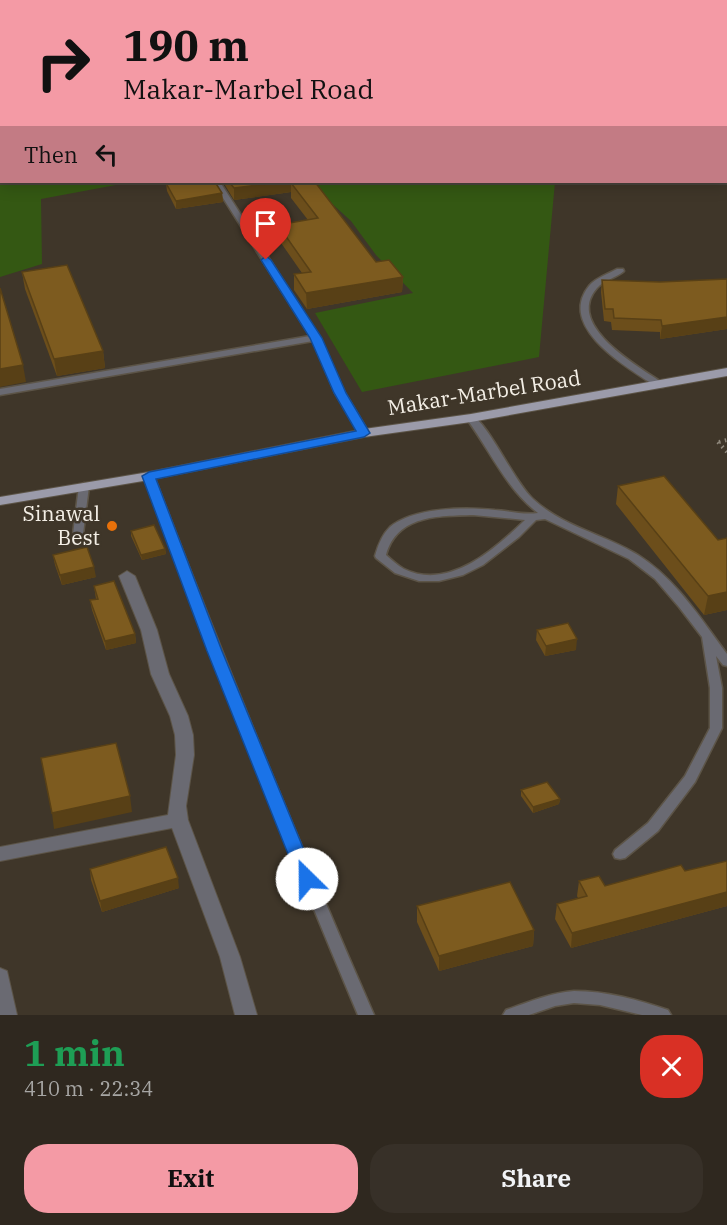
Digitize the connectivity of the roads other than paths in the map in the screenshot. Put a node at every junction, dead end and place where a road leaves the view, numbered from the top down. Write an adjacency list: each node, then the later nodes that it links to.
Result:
1 (217, 183): 3 (lane)
2 (620, 271): 5 (lane)
3 (316, 338): 6 (lane); 8 (lane)
4 (727, 372): 5 (main road, Makar-Marbel Road)
5 (660, 385): 7 (main road, Makar-Marbel Road)
6 (0, 392)
7 (471, 418): 8 (main road, Makar-Marbel Road); 12 (lane)
8 (364, 433): 9 (main road, Makar-Marbel Road)
9 (149, 476): 10 (main road, Makar-Marbel Road); 24 (lane)
10 (84, 486): 11 (main road, Makar-Marbel Road); 14 (lane)
11 (0, 501)
12 (547, 515): 13 (lane); 16 (lane)
13 (531, 520): 13 (lane)
14 (78, 534)
15 (127, 576): 18 (street)
16 (706, 635): 17 (lane); 20 (lane)
17 (727, 662)
18 (178, 819): 19 (street); 23 (street)
19 (0, 854)
20 (620, 854)
21 (0, 977): 22 (street)
22 (6, 1015)
23 (246, 1015)
24 (366, 1015)
25 (511, 1015): 26 (lane)
26 (663, 1015)

